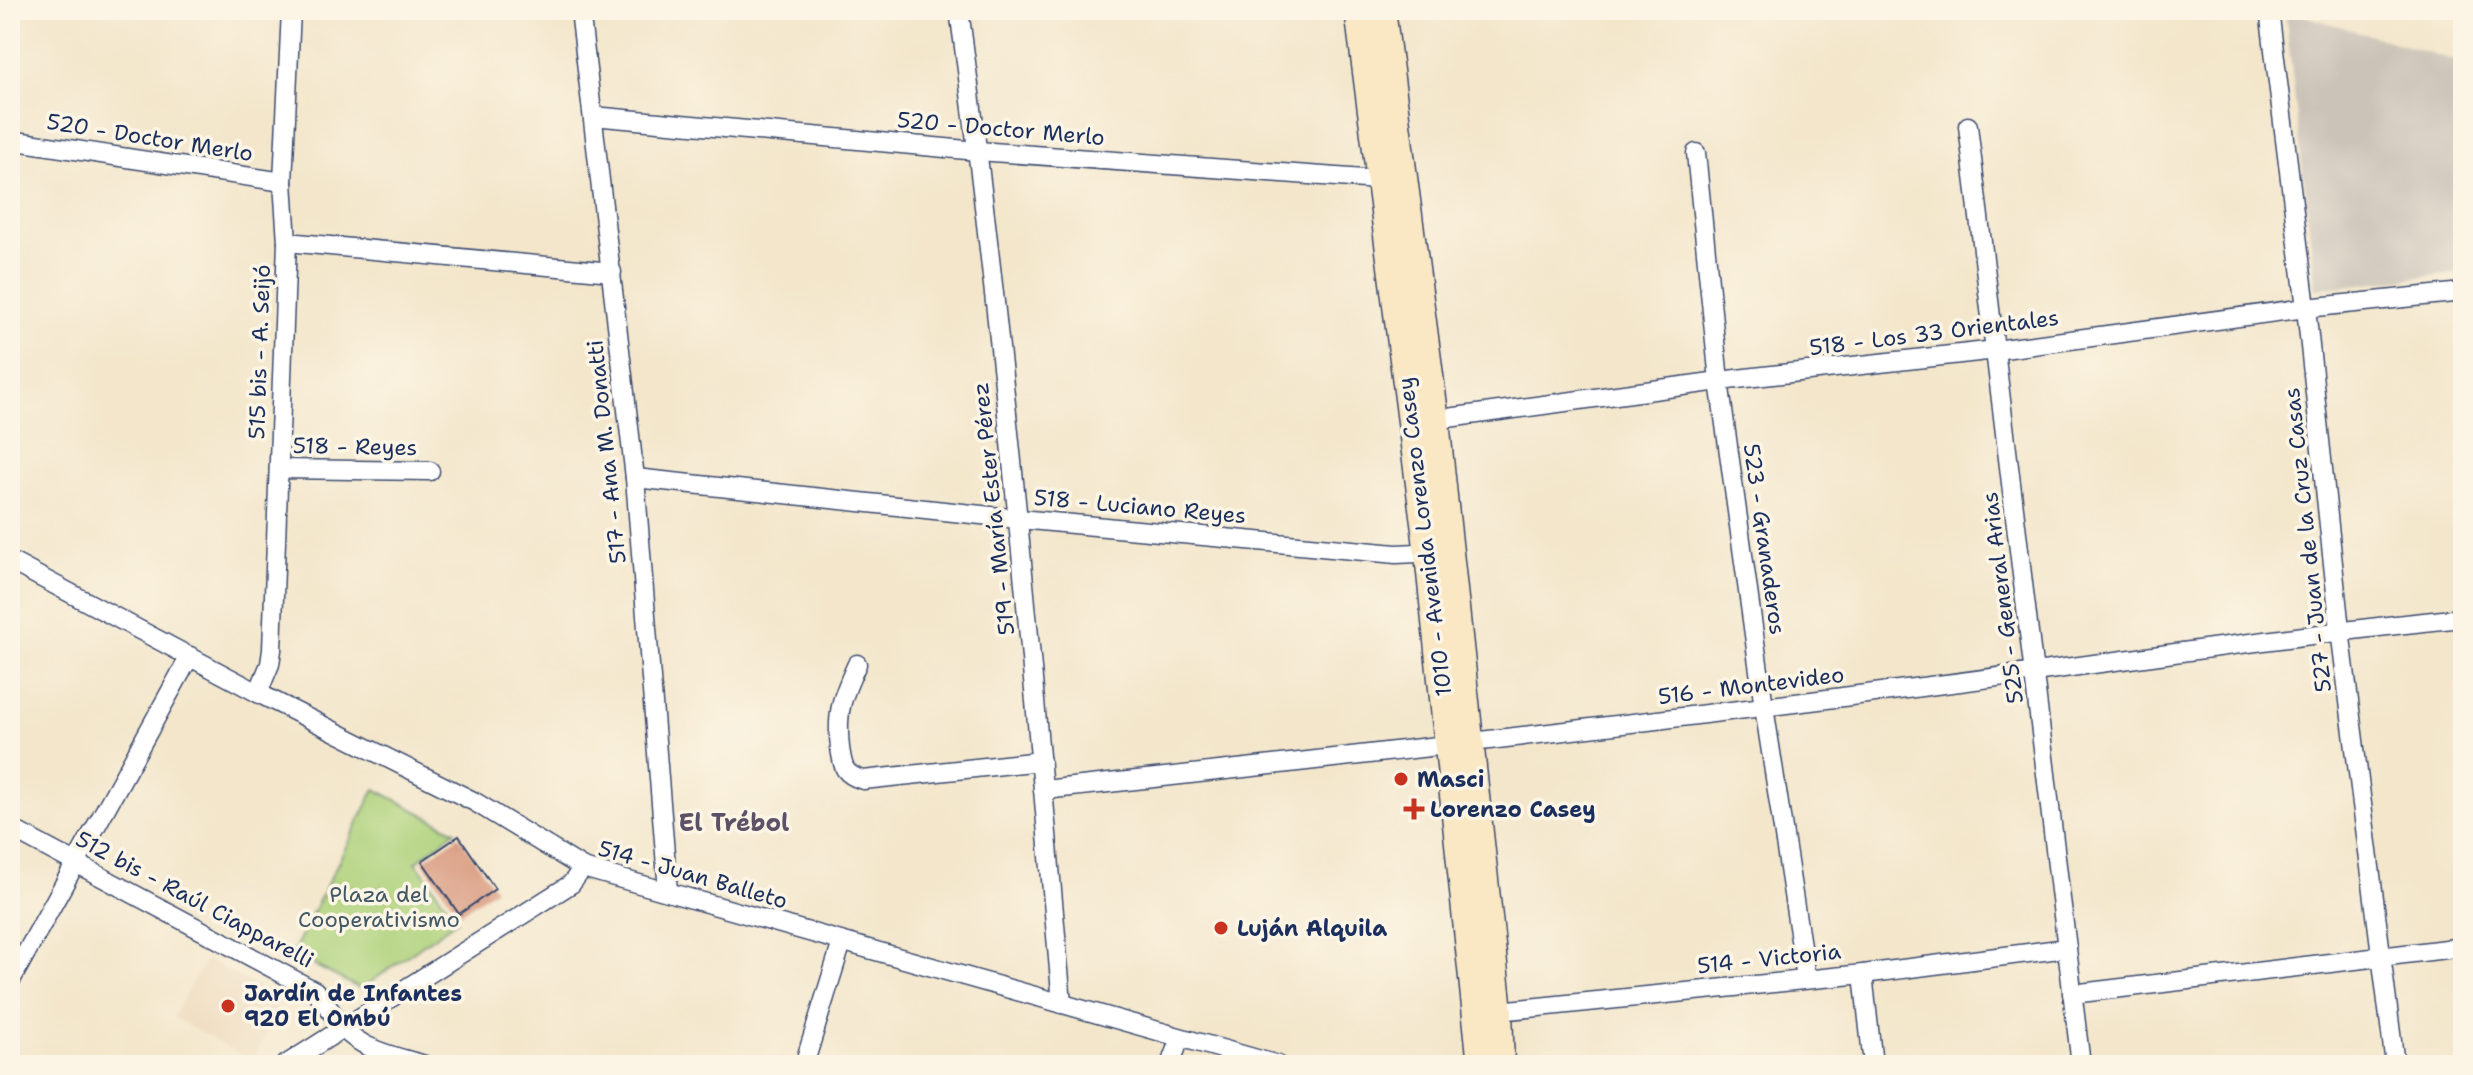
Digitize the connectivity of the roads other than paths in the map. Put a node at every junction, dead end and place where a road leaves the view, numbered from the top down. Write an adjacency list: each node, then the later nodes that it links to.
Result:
1 (291, 10): 13 (street, 515 bis - A. Seijó)
2 (580, 10): 7 (street, 517 - Ana M. Donatti)
3 (959, 10): 10 (street, 519 - María Ester Pérez)
4 (1358, 10): 12 (main road, 1010 - Avenida Lorenzo Casey)
5 (1382, 10): 12 (main road, 1010 - Avenida Lorenzo Casey)
6 (2269, 10): 17 (street, 527 - Juan de la Cruz Casas)
7 (593, 116): 10 (street, 520 - Doctor Merlo); 15 (street, 517 - Ana M. Donatti)
8 (1968, 126): 18 (street, 525 - General Arias)
9 (10, 140): 13 (street, 520 - Doctor Merlo)
10 (978, 151): 12 (street, 520 - Doctor Merlo); 24 (street, 519 - María Ester Pérez)
11 (1696, 153): 19 (street, 523 - Granaderos)
12 (1392, 181): 20 (main road, 1010 - Avenida Lorenzo Casey)
13 (283, 182): 14 (street, 515 bis - A. Seijó)
14 (287, 242): 15 (street); 21 (street, 515 bis - A. Seijó)
15 (612, 272): 23 (street, 517 - Ana M. Donatti)
16 (2463, 292): 17 (street, 518 - Los 33 Orientales)
17 (2306, 308): 18 (street, 518 - Los 33 Orientales); 28 (street, 527 - Juan de la Cruz Casas)
18 (1996, 350): 19 (street, 518 - Los 33 Orientales); 31 (street, 525 - General Arias)
19 (1719, 381): 20 (street, 518 - Los 33 Orientales); 33 (street, 523 - Granaderos)
20 (1424, 422): 25 (main road, 1010 - Avenida Lorenzo Casey)
21 (279, 469): 22 (street, 518 - Reyes); 32 (street, 515 bis - A. Seijó)
22 (430, 471)
23 (635, 478): 24 (street, 518 - Luciano Reyes); 40 (street, 517 - Ana M. Donatti)
24 (1019, 519): 25 (street, 518 - Luciano Reyes); 35 (street, 519 - María Ester Pérez)
25 (1439, 552): 34 (main road, 1010 - Avenida Lorenzo Casey)
26 (10, 561): 29 (street, 514 - Juan Balleto)
27 (2463, 618): 28 (street, 516 - Montevideo)
28 (2340, 630): 31 (street, 516 - Montevideo); 44 (street, 527 - Juan de la Cruz Casas)
29 (190, 656): 32 (street, 514 - Juan Balleto); 38 (street)
30 (857, 664): 35 (street)
31 (2036, 673): 33 (street, 516 - Montevideo); 43 (street, 525 - General Arias)
32 (258, 693): 39 (street, 514 - Juan Balleto)
33 (1764, 707): 34 (street, 516 - Montevideo); 46 (street, 523 - Granaderos)
34 (1460, 744): 36 (street, 516 - Montevideo); 50 (main road, 1010 - Avenida Lorenzo Casey)
35 (1041, 761): 36 (street, 519 - María Ester Pérez)
36 (1044, 790): 49 (street, 519 - María Ester Pérez)
37 (10, 828): 38 (street, 512 bis - Raúl Ciapparelli)
38 (77, 863): 47 (street); 51 (street, 512 bis - Raúl Ciapparelli)
39 (583, 868): 40 (street, 514 - Juan Balleto); 51 (street)
40 (668, 891): 41 (street, 514 - Juan Balleto)
41 (842, 942): 49 (street, 514 - Juan Balleto); 55 (street)
42 (2463, 947): 44 (street)
43 (2067, 948): 45 (street, 514 - Victoria); 48 (street, 525 - General Arias)
44 (2382, 958): 48 (street); 62 (street, 527 - Juan de la Cruz Casas)
45 (1863, 974): 46 (street, 514 - Victoria); 60 (street)
46 (1806, 978): 50 (street, 514 - Victoria)
47 (10, 982)
48 (2072, 994): 61 (street, 525 - General Arias)
49 (1062, 1004): 52 (street, 514 - Juan Balleto)
50 (1488, 1012): 58 (main road, 1010 - Avenida Lorenzo Casey); 59 (main road, 1010 - Avenida Lorenzo Casey)
51 (343, 1028): 53 (street); 54 (street)
52 (1180, 1038): 56 (street); 57 (street, 514 - Juan Balleto)
53 (285, 1065)
54 (425, 1065)
55 (804, 1065)
56 (1170, 1065)
57 (1278, 1065)
58 (1481, 1065)
59 (1501, 1065)
60 (1873, 1065)
61 (2081, 1065)
62 (2395, 1065)

